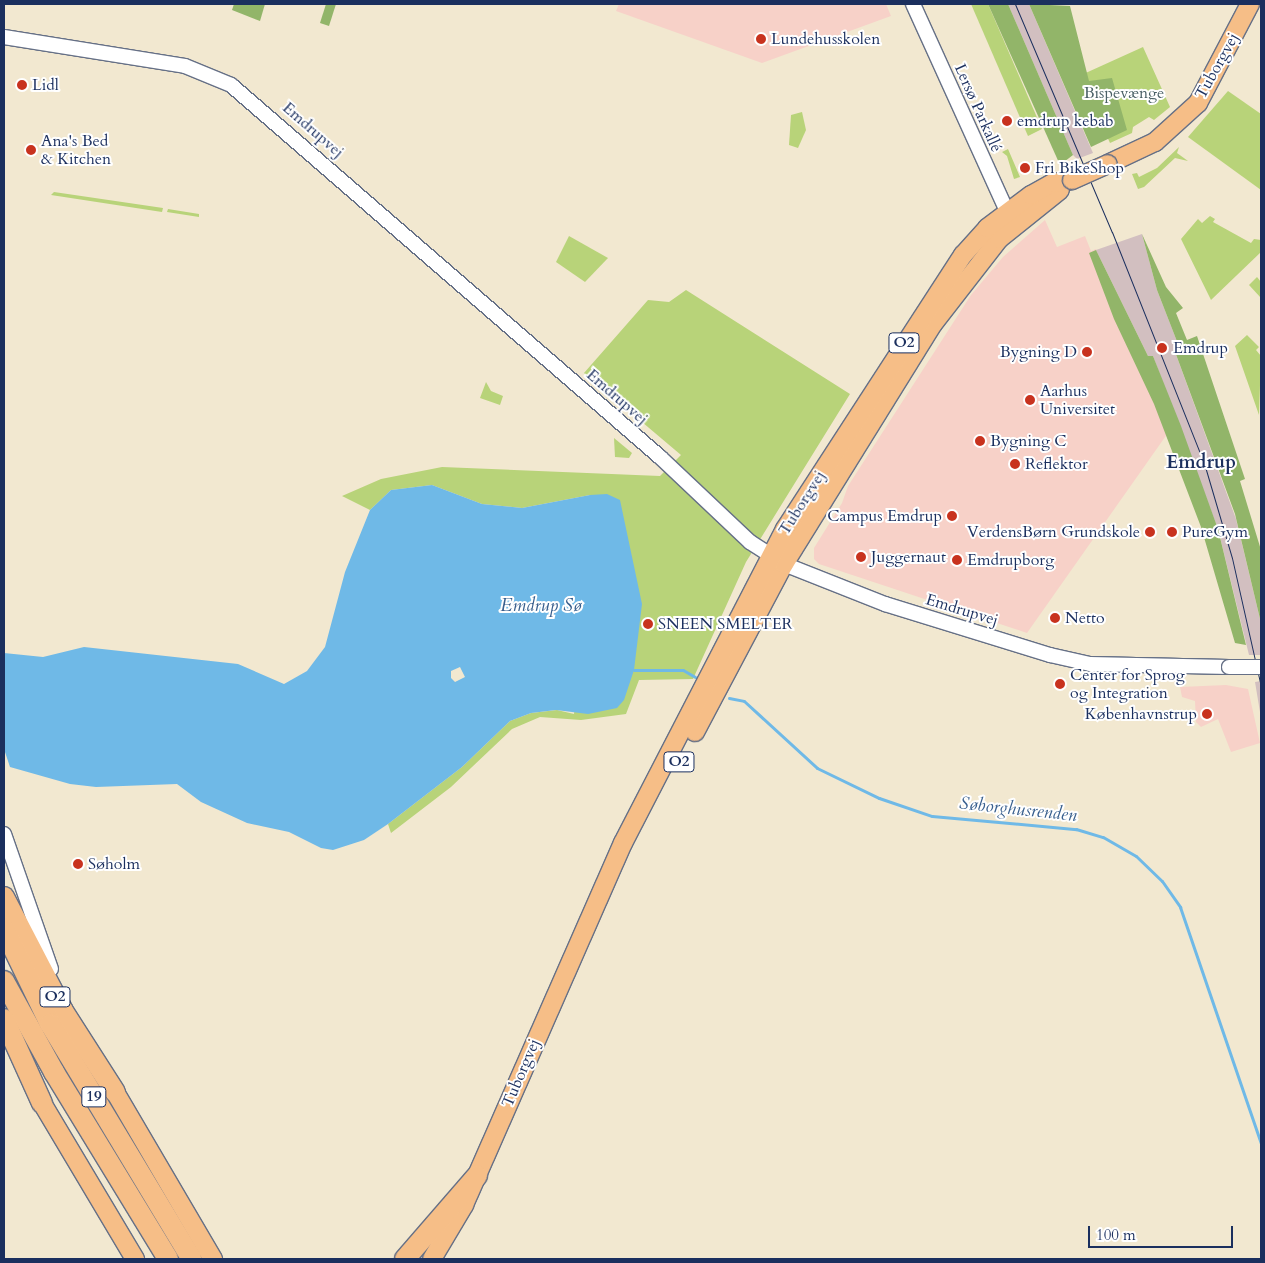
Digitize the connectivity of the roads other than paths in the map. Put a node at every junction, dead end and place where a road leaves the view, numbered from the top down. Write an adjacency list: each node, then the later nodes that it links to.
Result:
1 (913, 4): 4 (street, Lersø Parkallé)
2 (1250, 4): 4 (main road, Tuborgvej / O2, bridge)
3 (4, 37): 5 (street, Emdrupvej)
4 (1010, 218): 5 (main road, Tuborgvej / O2)
5 (777, 561): 6 (street, Emdrupvej, bridge); 15 (main road, Tuborgvej / O2)
6 (1261, 667)
7 (4, 834): 13 (street)
8 (4, 897): 13 (highway, O2)
9 (4, 929): 18 (highway, 19)
10 (4, 981): 17 (highway, 19)
11 (4, 1020): 14 (highway)
12 (4, 1040): 14 (street)
13 (115, 1092): 19 (main road, O2)
14 (42, 1103): 16 (main road)
15 (477, 1176): 20 (highway); 21 (main road, Tuborgvej / O2)
16 (135, 1259)
17 (168, 1259)
18 (192, 1259)
19 (214, 1259)
20 (405, 1259)
21 (432, 1259)

